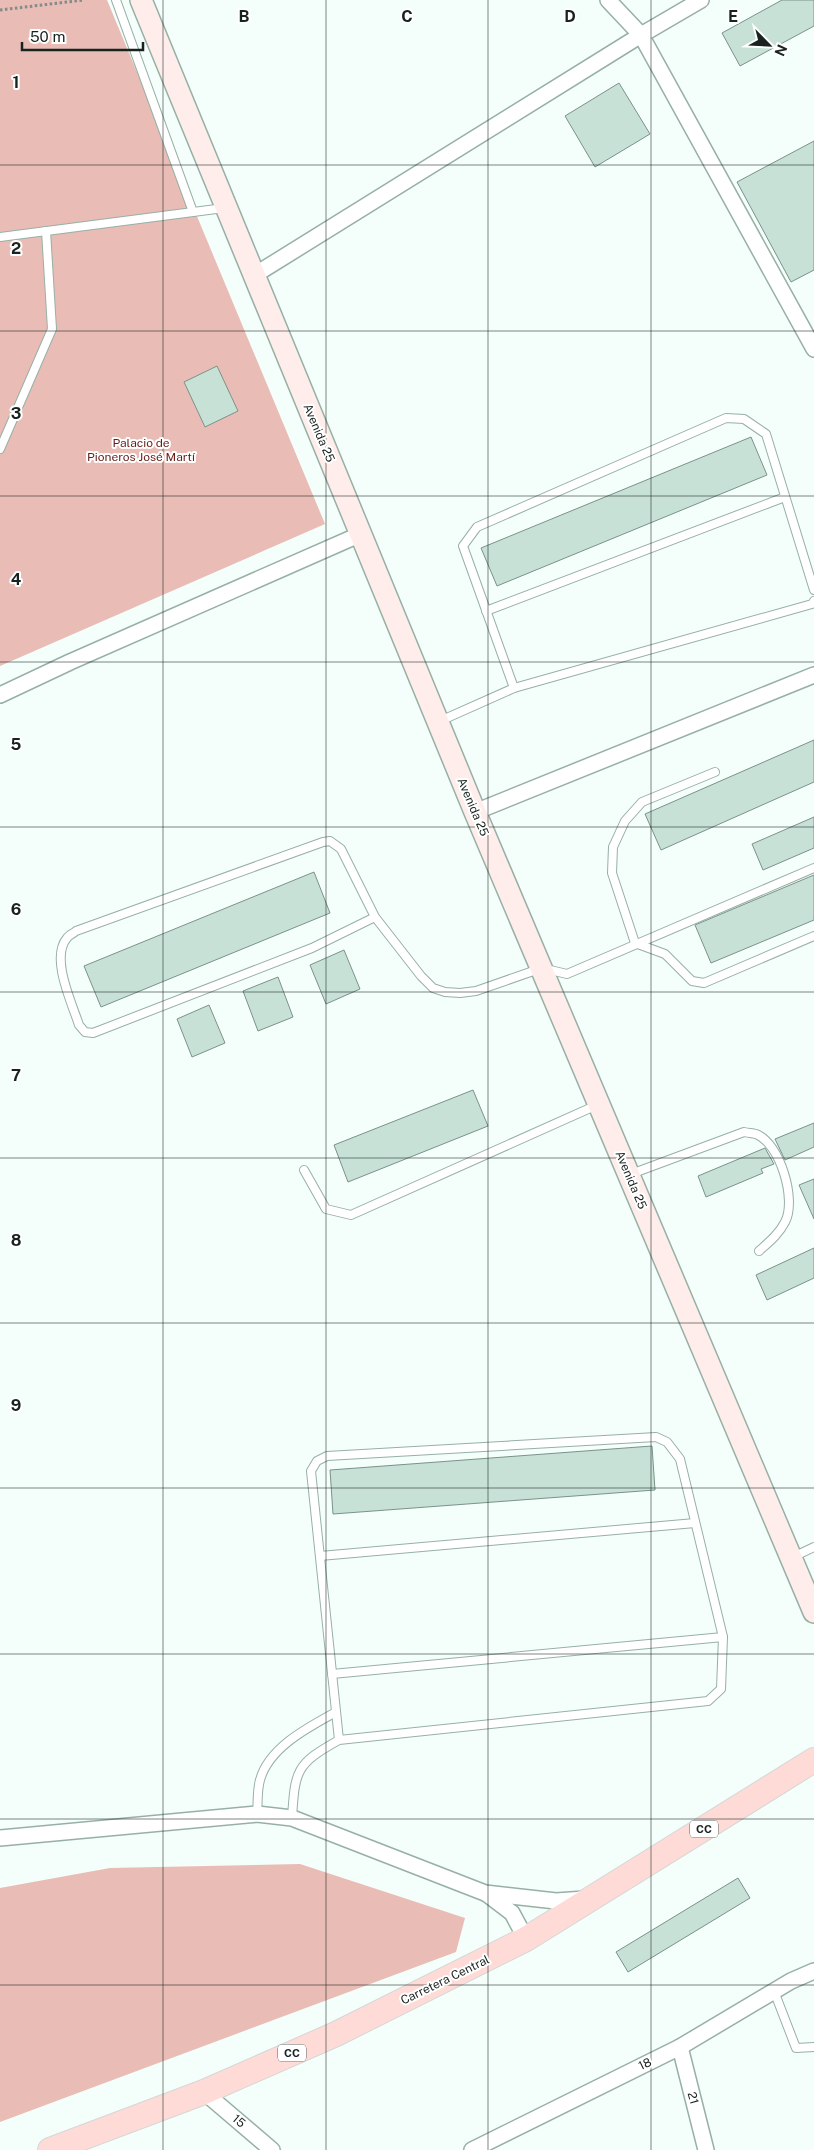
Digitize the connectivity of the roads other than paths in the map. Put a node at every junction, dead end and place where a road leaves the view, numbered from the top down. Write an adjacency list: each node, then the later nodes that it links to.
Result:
1 (116, 0): 7 (lane)
2 (140, 0): 6 (street, Avenida 25)
3 (608, 0): 5 (street)
4 (701, 0): 5 (street)
5 (641, 35): 10 (street); 11 (street)
6 (226, 208): 7 (lane); 10 (street, Avenida 25)
7 (193, 212): 8 (lane)
8 (46, 231): 9 (lane); 12 (lane)
9 (0, 237)
10 (253, 276): 14 (street, Avenida 25)
11 (814, 348)
12 (0, 449)
13 (786, 497): 15 (lane); 17 (lane); 17 (lane)
14 (361, 534): 20 (street); 21 (street, Avenida 25)
15 (814, 590)
16 (814, 601): 19 (lane)
17 (486, 611): 19 (lane)
18 (814, 675): 23 (street)
19 (514, 688): 21 (lane)
20 (0, 695)
21 (438, 722): 23 (street, Avenida 25)
22 (715, 772): 27 (lane)
23 (475, 812): 28 (street, Avenida 25)
24 (814, 868): 27 (lane)
25 (375, 917): 25 (lane); 28 (lane)
26 (814, 936): 27 (lane)
27 (635, 943): 28 (lane)
28 (542, 968): 29 (street, Avenida 25)
29 (599, 1104): 30 (lane); 31 (street, Avenida 25)
30 (304, 1170)
31 (629, 1174): 32 (lane); 36 (street, Avenida 25)
32 (759, 1251)
33 (695, 1523): 35 (lane); 35 (lane); 38 (lane)
34 (814, 1547): 36 (lane)
35 (320, 1556): 39 (lane)
36 (791, 1558): 37 (street, Avenida 25)
37 (814, 1612)
38 (724, 1636): 39 (lane); 41 (lane)
39 (332, 1674): 40 (lane)
40 (336, 1712): 41 (lane); 43 (lane)
41 (339, 1740): 44 (lane)
42 (814, 1760): 47 (main road, Carretera Central / CC)
43 (257, 1814): 44 (street); 45 (street)
44 (292, 1818): 46 (street)
45 (0, 1838)
46 (485, 1893): 47 (street); 48 (street)
47 (594, 1898): 48 (main road, Carretera Central / CC)
48 (526, 1940): 53 (main road, Carretera Central / CC)
49 (814, 1971): 50 (street, 18)
50 (774, 1991): 51 (street, 18); 52 (lane)
51 (680, 2046): 56 (street, 18); 57 (street, 21)
52 (814, 2047)
53 (204, 2092): 54 (main road, Carretera Central / CC); 55 (street, 15)
54 (50, 2150)
55 (272, 2150)
56 (472, 2150)
57 (706, 2150)

